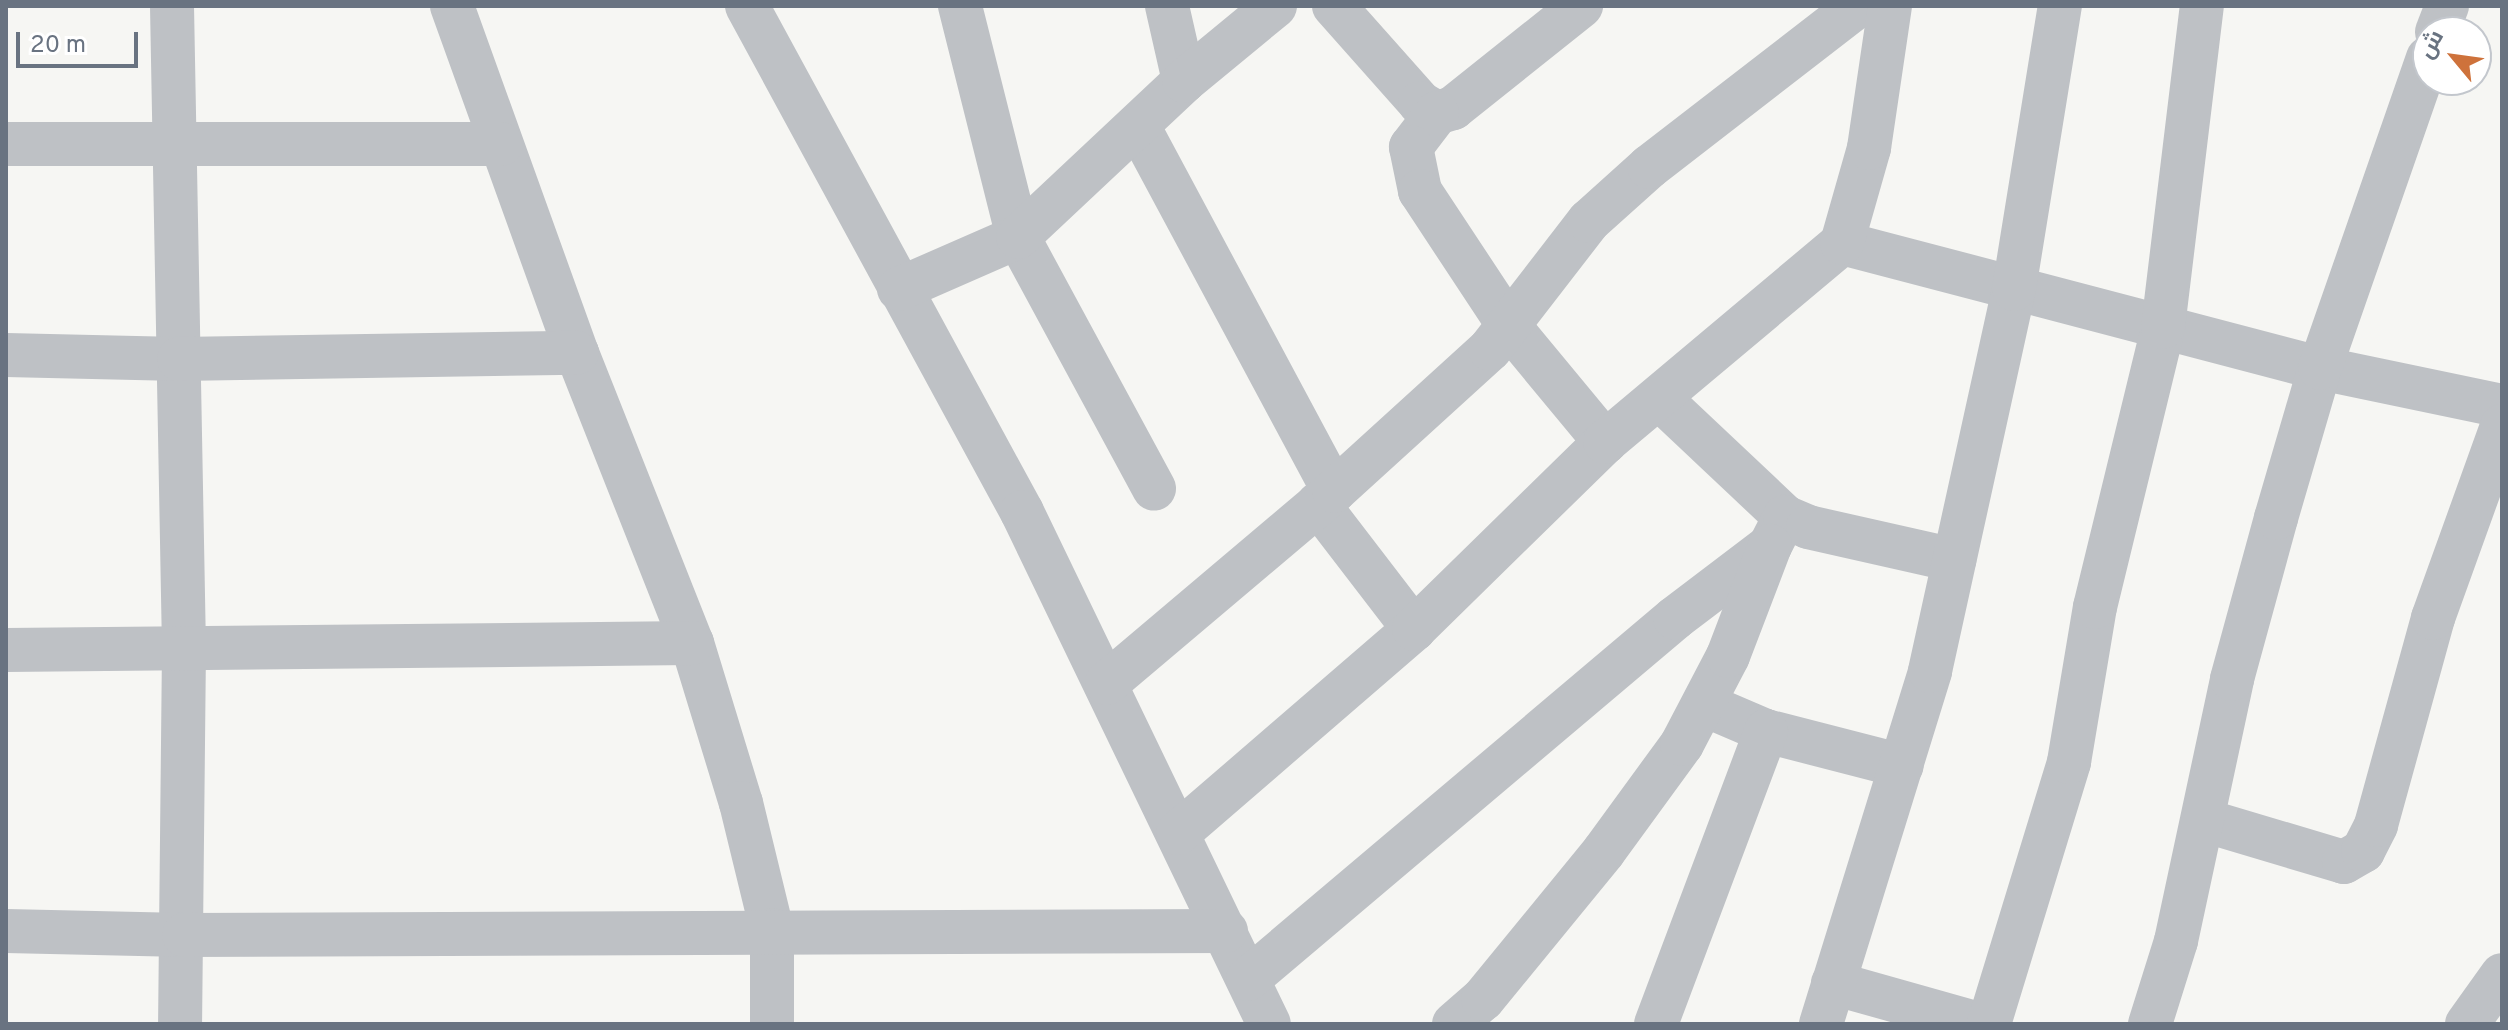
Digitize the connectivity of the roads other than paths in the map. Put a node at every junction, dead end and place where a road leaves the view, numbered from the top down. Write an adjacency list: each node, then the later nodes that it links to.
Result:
1 (172, 6): 18 (street)
2 (452, 6): 19 (street)
3 (747, 6): 22 (street)
4 (960, 6): 20 (street)
5 (1167, 6): 13 (street)
6 (1275, 6): 13 (street)
7 (1334, 6): 15 (street)
8 (1581, 6): 15 (street)
9 (1857, 6): 24 (street)
10 (1890, 6): 21 (street)
11 (2060, 6): 23 (street)
12 (2202, 6): 25 (street)
13 (1184, 81): 16 (street)
14 (2415, 96): 29 (street)
15 (1437, 113): 24 (street)
16 (1138, 126): 20 (street); 35 (street)
17 (6, 144): 18 (street)
18 (177, 144): 19 (street); 28 (street)
19 (501, 144): 26 (street)
20 (1018, 237): 22 (street); 34 (street)
21 (1842, 243): 23 (street); 30 (street)
22 (899, 289): 42 (street)
23 (2014, 289): 25 (street); 37 (street)
24 (1509, 326): 33 (street); 35 (street)
25 (2163, 327): 29 (street); 61 (street)
26 (577, 353): 28 (street); 39 (street)
27 (6, 355): 28 (street)
28 (179, 359): 40 (street)
29 (2320, 368): 31 (street); 46 (street)
30 (1660, 399): 33 (street); 36 (street)
31 (2502, 406)
32 (2502, 426): 46 (street)
33 (1605, 442): 38 (street)
34 (1154, 489)
35 (1326, 498): 38 (street); 42 (street)
36 (1777, 531): 37 (street); 43 (street); 53 (street)
37 (1954, 560): 45 (street)
38 (1414, 629): 47 (street)
39 (692, 643): 40 (street); 48 (street)
40 (184, 648): 41 (street); 51 (street)
41 (6, 650)
42 (1107, 683): 47 (street)
43 (1705, 705): 44 (street); 55 (street)
44 (1766, 731): 45 (street); 59 (street)
45 (1902, 766): 54 (street)
46 (2203, 820): 62 (street)
47 (1178, 833): 50 (street)
48 (772, 930): 50 (street); 51 (street); 57 (street)
49 (6, 931): 51 (street)
50 (1226, 931): 53 (street)
51 (184, 935): 56 (street)
52 (2502, 975): 63 (street)
53 (1248, 979): 58 (street)
54 (1827, 1004): 60 (street)
55 (1470, 1016)
56 (180, 1024)
57 (772, 1024)
58 (1269, 1024)
59 (1656, 1024)
60 (1979, 1024)
61 (1989, 1024)
62 (2150, 1024)
63 (2467, 1024)

